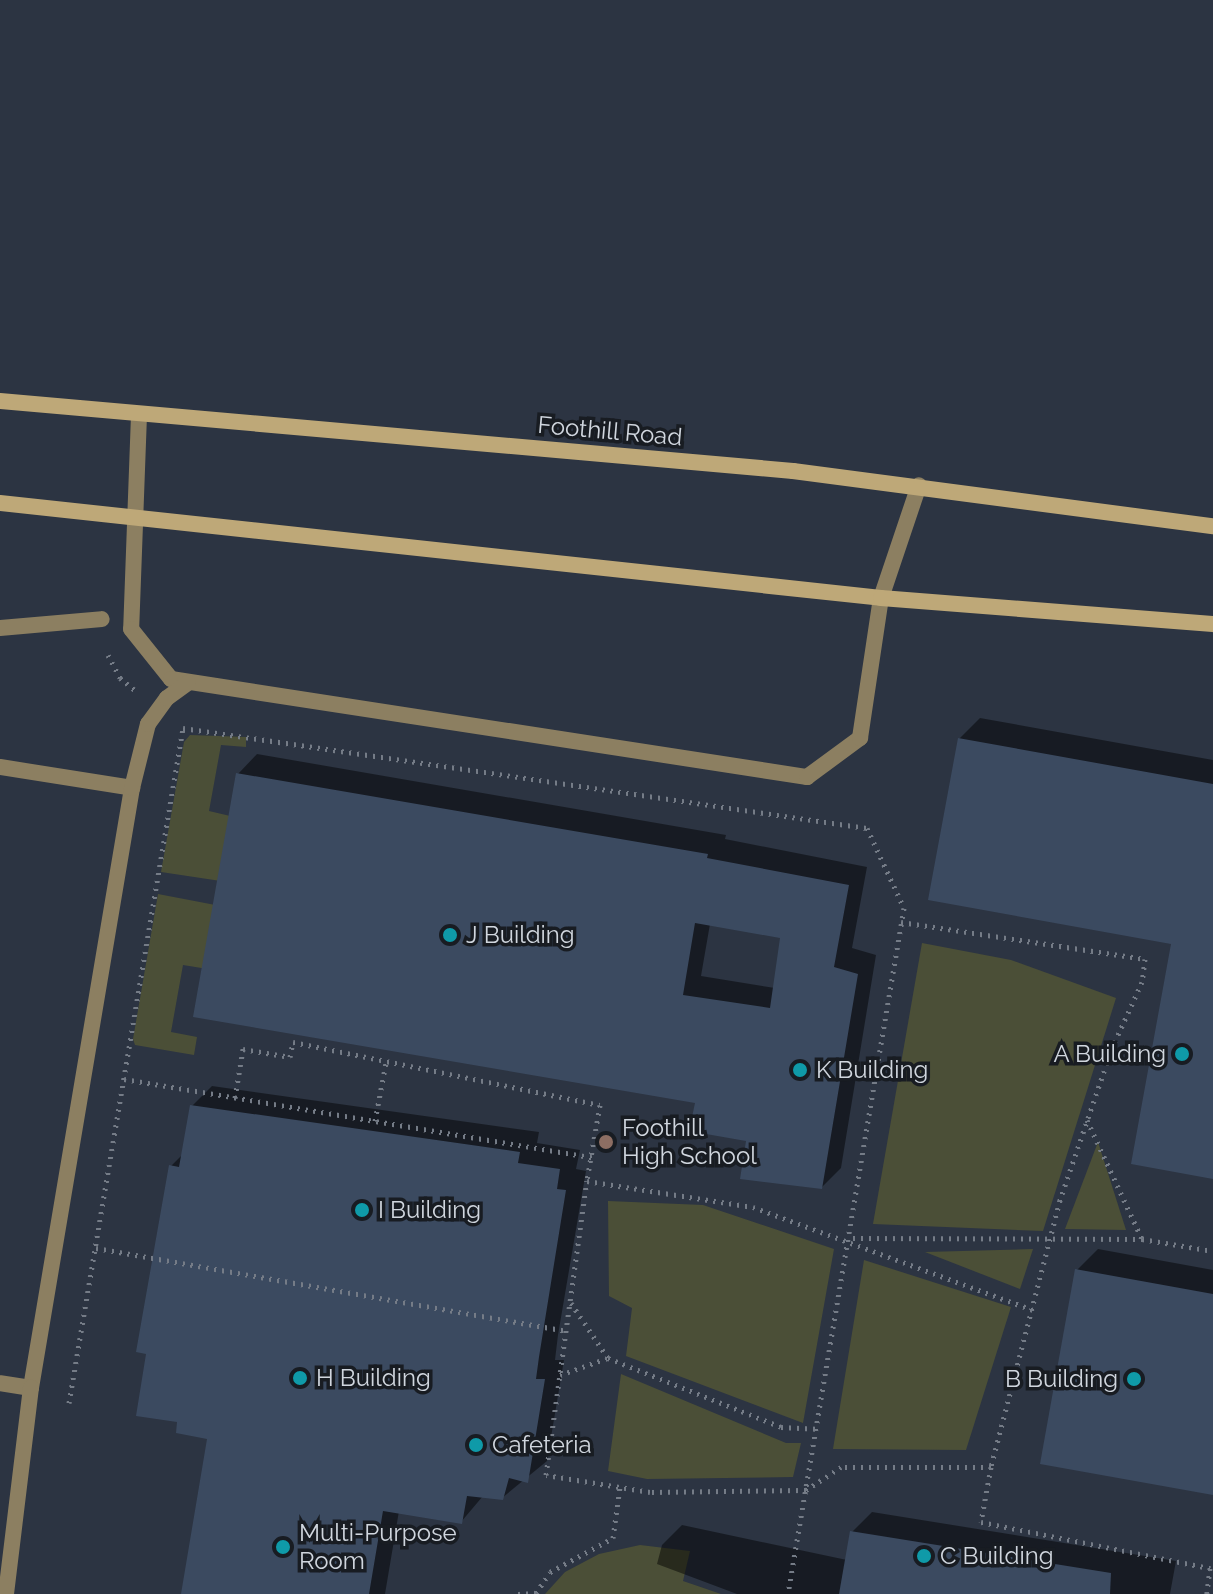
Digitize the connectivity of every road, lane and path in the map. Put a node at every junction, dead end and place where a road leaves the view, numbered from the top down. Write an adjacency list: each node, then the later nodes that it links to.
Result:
1 (0, 401): 2 (main road, Foothill Road)
2 (139, 415): 3 (main road, Foothill Road); 5 (lane)
3 (919, 485): 6 (main road, Foothill Road); 7 (lane)
4 (0, 503): 5 (main road)
5 (135, 519): 7 (main road); 11 (lane)
6 (1213, 526)
7 (881, 598): 9 (main road); 11 (lane)
8 (102, 619): 10 (lane)
9 (1213, 624)
10 (0, 628)
11 (188, 683): 13 (lane)
12 (0, 767): 13 (lane)
13 (132, 788): 33 (lane)
14 (901, 922): 16 (path); 18 (path); 22 (path)
15 (386, 1063): 17 (path); 19 (path); 20 (path)
16 (124, 1079): 17 (path); 25 (path)
17 (235, 1098): 19 (path)
18 (1087, 1120): 23 (path); 24 (path)
19 (375, 1121): 20 (path)
20 (594, 1158): 21 (path)
21 (587, 1181): 22 (path); 27 (path)
22 (848, 1238): 23 (path); 28 (path); 35 (path)
23 (1050, 1239): 24 (path); 28 (path)
24 (1142, 1239): 26 (path)
25 (96, 1248): 29 (path); 34 (path)
26 (1213, 1251)
27 (570, 1302): 29 (path); 30 (path)
28 (1033, 1310): 36 (path)
29 (566, 1331): 31 (path)
30 (608, 1358): 31 (path); 35 (path)
31 (560, 1375): 37 (path)
32 (0, 1383): 33 (lane)
33 (31, 1388): 39 (lane)
34 (69, 1403)
35 (816, 1429): 38 (path)
36 (991, 1467): 38 (path); 42 (path)
37 (620, 1487): 38 (path); 40 (path)
38 (806, 1490): 41 (path)
39 (6, 1594)
40 (518, 1594)
41 (788, 1594)
42 (1207, 1594)

